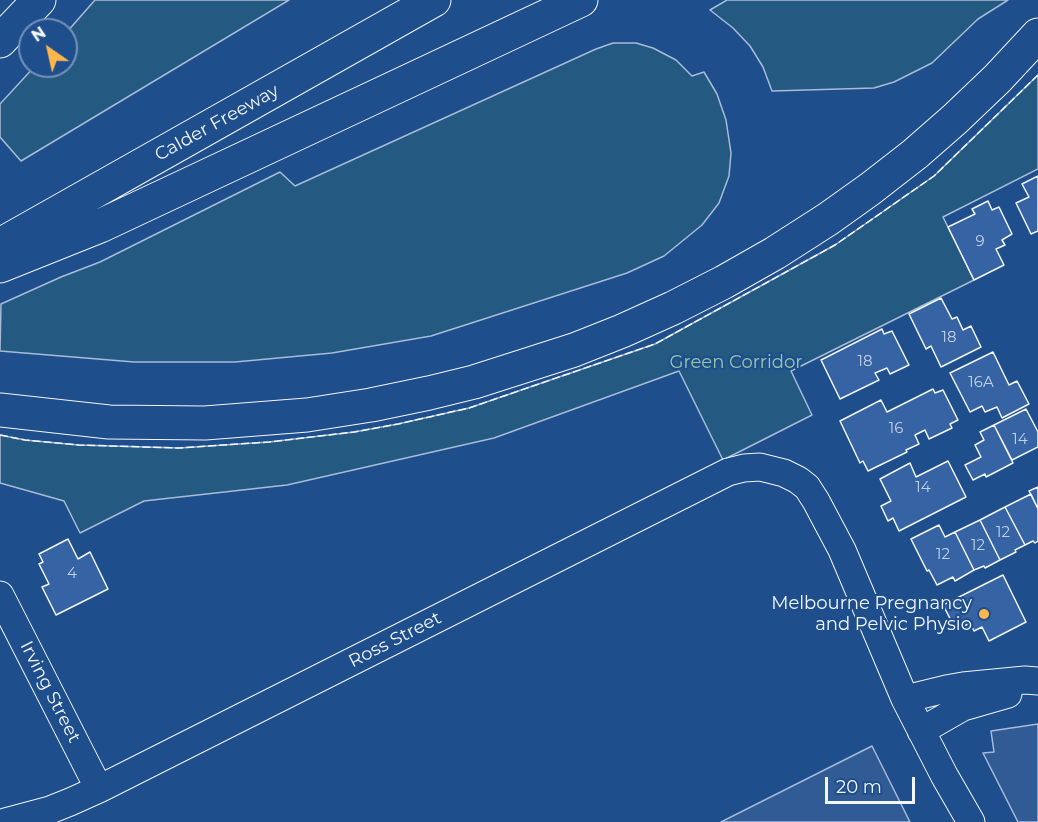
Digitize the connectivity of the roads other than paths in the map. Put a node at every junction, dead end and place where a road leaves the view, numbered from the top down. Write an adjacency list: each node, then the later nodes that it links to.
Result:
1 (39, 0): 5 (highway)
2 (434, 0): 6 (highway, Calder Freeway)
3 (581, 0): 7 (highway)
4 (1038, 35): 8 (highway)
5 (0, 41)
6 (0, 245)
7 (0, 266)
8 (0, 410)
9 (0, 595): 14 (street, Irving Street)
10 (1038, 681): 12 (street)
11 (1038, 686): 13 (street)
12 (904, 699): 13 (street); 14 (street, Ross Street)
13 (921, 731): 16 (street)
14 (99, 789): 15 (street, Ross Street)
15 (5, 822)
16 (971, 822)

